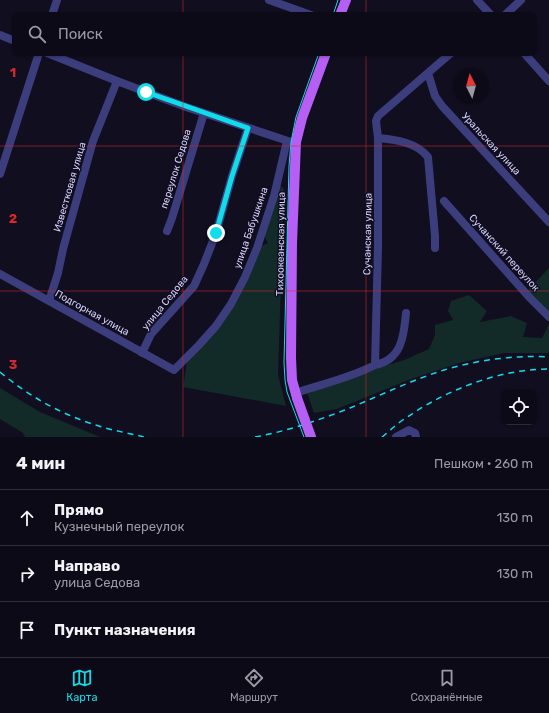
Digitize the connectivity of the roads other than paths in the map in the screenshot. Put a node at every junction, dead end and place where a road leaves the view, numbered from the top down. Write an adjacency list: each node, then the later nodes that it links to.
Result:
1 (57, 0): 6 (street)
2 (269, 0): 7 (street)
3 (346, 0): 8 (main road)
4 (477, 0): 9 (street)
5 (521, 0): 10 (street)
6 (53, 12)
7 (303, 12)
8 (341, 12)
9 (488, 12)
10 (508, 12)
11 (0, 35): 12 (street)
12 (12, 39)
13 (38, 56): 25 (street)
14 (54, 56): 19 (street)
15 (325, 56): 24 (main road, Тихоокеанская улица)
16 (448, 56): 18 (street, Сучанская улица)
17 (527, 56): 20 (street)
18 (428, 73): 23 (street, Сучанская улица); 27 (street, Уральская улица)
19 (117, 81): 21 (street); 31 (street, Известковая улица)
20 (549, 81)
21 (204, 113): 22 (street); 28 (street, переулок Седова)
22 (248, 128): 24 (street); 34 (street, улица Седова)
23 (378, 138): 29 (street); 35 (street, Сучанская улица)
24 (292, 142): 36 (street, улица Бабушкина); 37 (main road, Тихоокеанская улица)
25 (0, 174)
26 (444, 201): 33 (street, Сучанский переулок)
27 (549, 222)
28 (167, 231)
29 (435, 248)
30 (0, 274): 31 (street, Подгорная улица)
31 (49, 301): 34 (street, Подгорная улица)
32 (406, 313): 35 (street)
33 (549, 317)
34 (142, 353): 36 (street, Подгорная улица)
35 (374, 365): 37 (street)
36 (174, 370)
37 (296, 396): 38 (main road, Тихоокеанская улица, bridge)
38 (310, 437)
39 (396, 437): 40 (street)
40 (416, 437)

